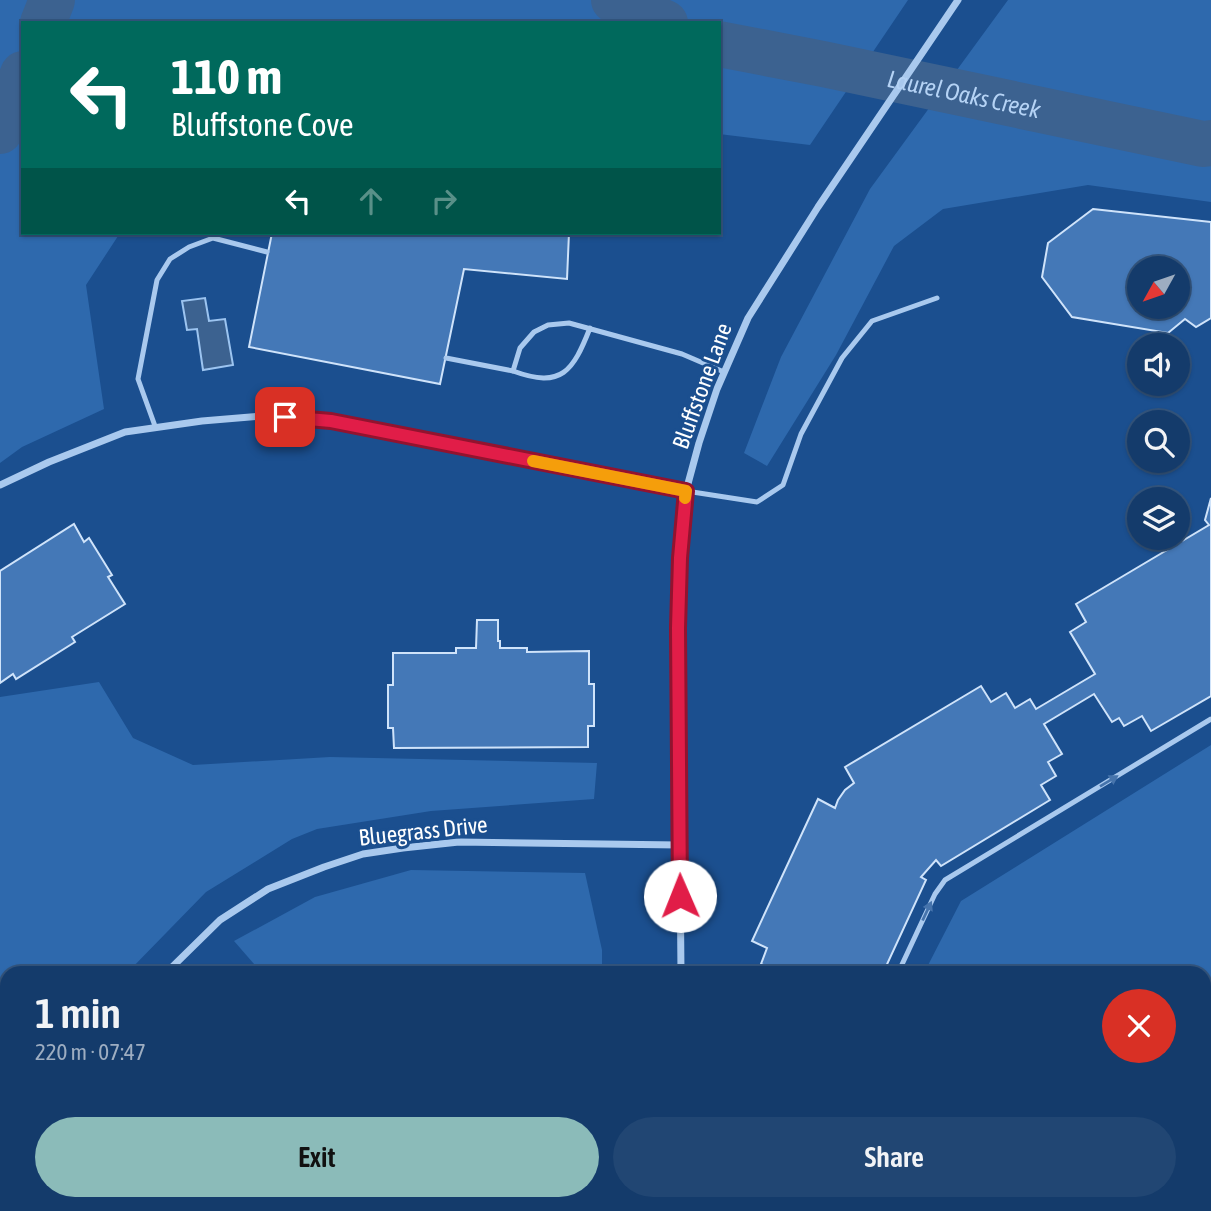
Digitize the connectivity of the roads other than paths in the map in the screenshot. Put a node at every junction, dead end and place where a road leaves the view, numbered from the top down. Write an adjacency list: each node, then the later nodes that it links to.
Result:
1 (958, 0): 7 (street, Bluffstone Lane)
2 (267, 252): 8 (lane)
3 (937, 298): 10 (lane)
4 (590, 328): 6 (lane); 6 (lane); 7 (lane)
5 (446, 358): 6 (lane)
6 (513, 371)
7 (724, 372): 10 (street, Bluffstone Lane)
8 (155, 426): 9 (street); 10 (street)
9 (0, 485)
10 (686, 491): 12 (street, Bluffstone Lane)
11 (1211, 719): 15 (lane, one-way to 11)
12 (680, 845): 13 (street, Bluegrass Drive); 14 (street, Bluffstone Lane)
13 (173, 966)
14 (681, 966)
15 (901, 966)

